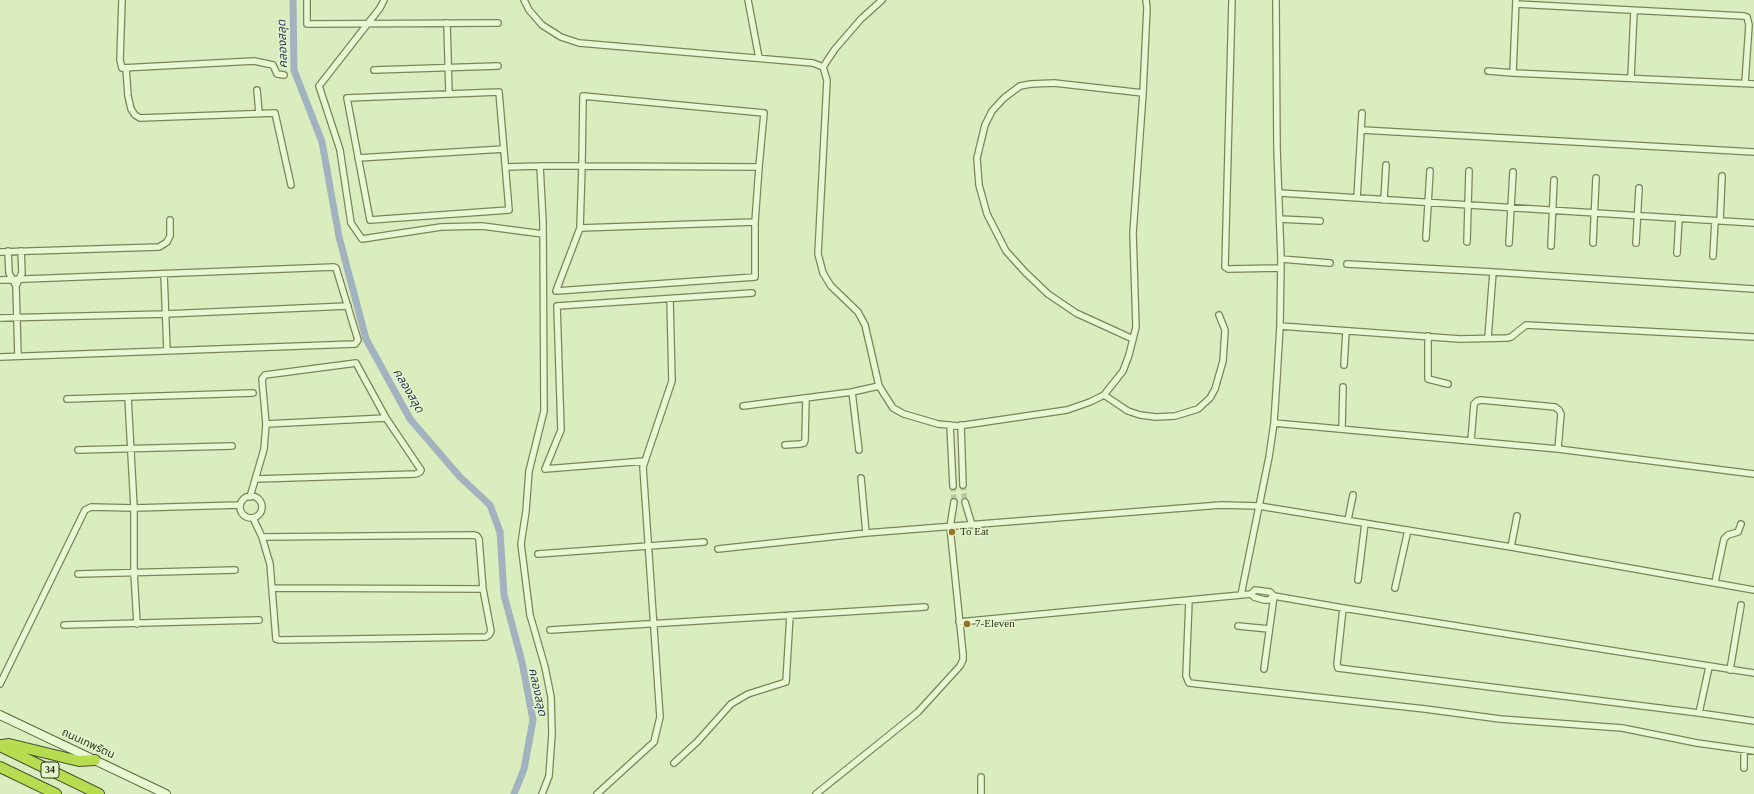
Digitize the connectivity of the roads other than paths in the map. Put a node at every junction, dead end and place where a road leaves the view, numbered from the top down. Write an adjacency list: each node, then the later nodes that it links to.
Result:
1 (122, 0): 18 (street)
2 (307, 0): 12 (street)
3 (384, 0): 12 (street)
4 (524, 0): 15 (street)
5 (748, 0): 15 (street)
6 (882, 0): 17 (street)
7 (1146, 0): 28 (street)
8 (1232, 0): 81 (street)
9 (1277, 0): 49 (street)
10 (1516, 2): 11 (street); 22 (street)
11 (1634, 10): 24 (street); 25 (street)
12 (369, 23): 13 (street); 66 (street)
13 (447, 23): 14 (street); 19 (street)
14 (498, 23)
15 (759, 58): 17 (street)
16 (498, 66): 19 (street)
17 (823, 67): 107 (street)
18 (126, 68): 23 (street); 30 (street)
19 (448, 68): 20 (street); 29 (street)
20 (374, 70)
21 (1488, 71): 22 (street)
22 (1513, 73): 24 (street)
23 (284, 76)
24 (1631, 78): 25 (street)
25 (1745, 83): 26 (street)
26 (1754, 84)
27 (257, 90): 30 (street)
28 (1143, 93): 101 (street); 101 (street)
29 (449, 94): 33 (street); 35 (street)
30 (259, 113): 47 (street)
31 (1362, 113): 32 (street)
32 (1362, 130): 34 (street); 50 (street)
33 (504, 149): 35 (street); 39 (street)
34 (1754, 152)
35 (358, 158): 39 (street)
36 (1386, 165): 51 (street)
37 (540, 166): 38 (street); 39 (street); 66 (street)
38 (582, 166): 40 (street); 40 (street); 65 (street)
39 (506, 167)
40 (759, 167): 63 (street)
41 (1430, 171): 52 (street)
42 (1469, 171): 53 (street)
43 (1513, 172): 54 (street)
44 (1722, 176): 62 (street)
45 (1596, 178): 56 (street)
46 (1554, 180): 55 (street)
47 (291, 185)
48 (1638, 188): 57 (street)
49 (1280, 193): 50 (street); 59 (street)
50 (1357, 198): 51 (street)
51 (1384, 200): 52 (street)
52 (1428, 202): 53 (street); 67 (street)
53 (1468, 205): 54 (street); 68 (street)
54 (1510, 208): 55 (street); 69 (street)
55 (1553, 210): 56 (street); 72 (street)
56 (1596, 213): 57 (street); 70 (street)
57 (1637, 216): 58 (street); 71 (street)
58 (1679, 218): 62 (street); 76 (street)
59 (1280, 219): 61 (street); 78 (street)
60 (170, 220): 74 (street)
61 (1320, 221)
62 (1718, 221): 64 (street); 77 (street)
63 (755, 222): 65 (street); 65 (street)
64 (1754, 223)
65 (580, 228)
66 (543, 234): 204 (street)
67 (1426, 238)
68 (1467, 242)
69 (1508, 243)
70 (1593, 243)
71 (1636, 243)
72 (1551, 246)
73 (8, 251): 74 (street); 75 (street); 85 (street)
74 (21, 251): 86 (street)
75 (0, 252)
76 (1677, 253)
77 (1713, 256)
78 (1281, 259): 79 (street); 81 (street)
79 (1330, 263)
80 (1347, 264): 82 (street)
81 (1281, 268): 96 (street)
82 (1493, 272): 88 (street); 100 (street)
83 (164, 274): 86 (street); 91 (street); 92 (street)
84 (0, 280): 85 (street)
85 (11, 280): 86 (street); 87 (street)
86 (19, 280): 87 (street)
87 (16, 286): 94 (street)
88 (1754, 289)
89 (752, 293): 90 (street)
90 (670, 299): 129 (street); 129 (street)
91 (348, 306): 92 (street); 102 (street)
92 (166, 314): 94 (street); 102 (street)
93 (1218, 315): 111 (street)
94 (16, 317): 95 (street); 103 (street)
95 (0, 318)
96 (1280, 326): 97 (street); 117 (street)
97 (1346, 331): 98 (street); 105 (street)
98 (1428, 336): 100 (street); 106 (street)
99 (1754, 337): 100 (street)
100 (1488, 338)
101 (1133, 339): 111 (street)
102 (167, 351): 103 (street)
103 (18, 356): 104 (street)
104 (0, 357)
105 (1344, 365)
106 (1448, 384)
107 (879, 386): 109 (street); 119 (street)
108 (1343, 387): 121 (street)
109 (852, 392): 113 (street); 128 (street)
110 (253, 393): 112 (street)
111 (1104, 395): 120 (street)
112 (128, 397): 114 (street); 125 (street)
113 (806, 398): 115 (street); 123 (street)
114 (67, 400)
115 (743, 406)
116 (386, 418): 118 (street); 118 (street); 132 (street)
117 (1274, 423): 121 (street); 140 (street)
118 (266, 424): 132 (street)
119 (950, 425): 120 (street); 134 (street)
120 (961, 426): 133 (street)
121 (1342, 428): 122 (street)
122 (1471, 441): 126 (street); 126 (street)
123 (785, 445)
124 (232, 446): 125 (street)
125 (130, 448): 127 (street); 141 (street)
126 (1558, 449): 130 (street)
127 (78, 450)
128 (859, 450)
129 (645, 461): 153 (street)
130 (1754, 474)
131 (861, 478): 150 (street)
132 (256, 479): 136 (street)
133 (963, 485)
134 (953, 486)
135 (1353, 495): 144 (street)
136 (250, 497): 139 (street); 143 (street)
137 (954, 502): 148 (street)
138 (965, 502): 147 (street)
139 (240, 505): 141 (street); 143 (street)
140 (1259, 506): 144 (street); 147 (street); 166 (street)
141 (134, 508): 158 (street); 185 (street)
142 (1517, 516): 154 (street)
143 (253, 518): 151 (street)
144 (1348, 520): 145 (street)
145 (1365, 523): 149 (street); 160 (street)
146 (1742, 524): 161 (street)
147 (972, 525): 148 (street)
148 (950, 527): 150 (street); 174 (street)
149 (1408, 530): 154 (street); 163 (street)
150 (866, 533): 155 (street)
151 (262, 537): 162 (street); 164 (street)
152 (704, 542): 153 (street)
153 (648, 547): 156 (street); 176 (street)
154 (1511, 547): 161 (street)
155 (718, 549)
156 (538, 554)
157 (235, 570): 158 (street)
158 (134, 572): 159 (street); 175 (street)
159 (78, 574)
160 (1358, 580)
161 (1714, 582): 165 (street)
162 (272, 588): 164 (street); 164 (street)
163 (1395, 588)
164 (482, 589)
165 (1754, 590)
166 (1241, 595): 167 (street); 168 (street)
167 (1274, 596): 171 (street); 179 (street)
168 (1189, 600): 174 (street); 190 (street)
169 (1741, 605): 183 (street)
170 (925, 607): 172 (street)
171 (1343, 608): 181 (street); 186 (street)
172 (790, 615): 176 (street); 194 (street)
173 (259, 620): 175 (street)
174 (959, 622): 206 (street)
175 (137, 624): 177 (street)
176 (654, 624): 180 (street); 205 (street)
177 (64, 625)
178 (1238, 626): 179 (street)
179 (1269, 629): 182 (street)
180 (550, 630)
181 (1709, 667): 183 (street); 186 (street)
182 (1264, 669)
183 (1730, 670): 184 (street)
184 (1754, 673)
185 (0, 684)
186 (1699, 713): 188 (street)
187 (0, 715): 193 (main road, ถนนเทพรัตน)
188 (1754, 721)
189 (0, 746): 193 (highway); 202 (highway, 34)
190 (1744, 750): 191 (street); 196 (street)
191 (1754, 751)
192 (0, 753): 201 (highway)
193 (95, 760): 203 (main road, ถนนเทพรัตน)
194 (674, 763)
195 (0, 767): 200 (highway)
196 (1744, 768)
197 (0, 773): 199 (highway, 34)
198 (981, 777): 207 (street)
199 (42, 794)
200 (56, 794)
201 (85, 794)
202 (99, 794)
203 (166, 794)
204 (542, 794)
205 (597, 794)
206 (816, 794)
207 (981, 794)

